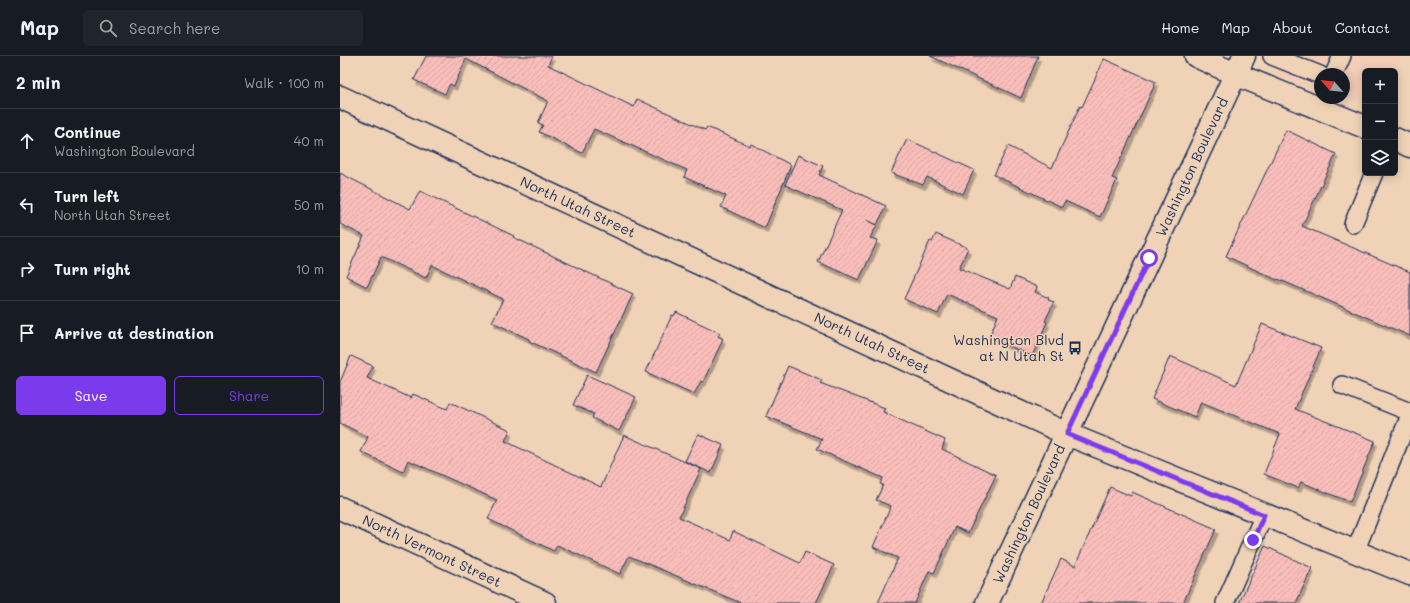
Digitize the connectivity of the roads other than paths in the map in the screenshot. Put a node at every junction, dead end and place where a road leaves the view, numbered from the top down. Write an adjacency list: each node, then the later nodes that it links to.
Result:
1 (1196, 56): 4 (street)
2 (1272, 56): 6 (lane)
3 (1342, 56): 5 (lane)
4 (1239, 65): 8 (street); 16 (street, Washington Boulevard)
5 (1337, 68)
6 (1314, 73)
7 (340, 97): 16 (street, North Utah Street)
8 (1362, 126)
9 (1397, 140): 10 (street)
10 (1410, 146)
11 (1373, 176): 12 (lane)
12 (1353, 224)
13 (1342, 386): 14 (lane)
14 (1410, 412)
15 (1410, 415): 19 (lane)
16 (1067, 434): 18 (street, North Utah Street); 22 (street, Washington Boulevard)
17 (340, 508): 21 (street, North Vermont Street)
18 (1264, 515): 19 (street, North Utah Street); 23 (lane)
19 (1355, 552): 20 (street, North Utah Street)
20 (1410, 574)
21 (545, 603)
22 (987, 603)
23 (1225, 603)

